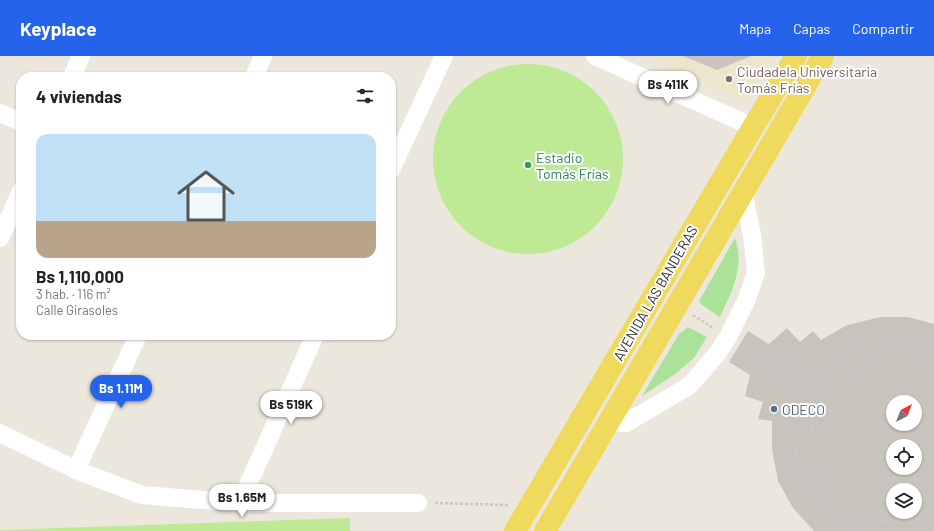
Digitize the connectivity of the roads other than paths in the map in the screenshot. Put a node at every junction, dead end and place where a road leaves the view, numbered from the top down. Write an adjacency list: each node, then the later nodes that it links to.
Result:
1 (82, 56): 7 (street)
2 (263, 56): 8 (street)
3 (444, 56): 12 (street)
4 (796, 56): 11 (main road, AVENIDA LAS BANDERAS)
5 (823, 56): 13 (main road, AVENIDA LAS BANDERAS)
6 (601, 57): 11 (street)
7 (74, 72)
8 (256, 72)
9 (0, 113): 10 (street)
10 (16, 120)
11 (753, 126): 23 (main road, AVENIDA LAS BANDERAS)
12 (396, 159)
13 (743, 191): 18 (main road, AVENIDA LAS BANDERAS); 18 (street)
14 (16, 202): 15 (street)
15 (0, 238)
16 (136, 340): 20 (street)
17 (313, 340): 21 (street)
18 (609, 422): 24 (main road, AVENIDA LAS BANDERAS)
19 (0, 433): 20 (street)
20 (76, 470): 21 (street)
21 (240, 503): 22 (street)
22 (418, 503)
23 (515, 531)
24 (545, 531)

